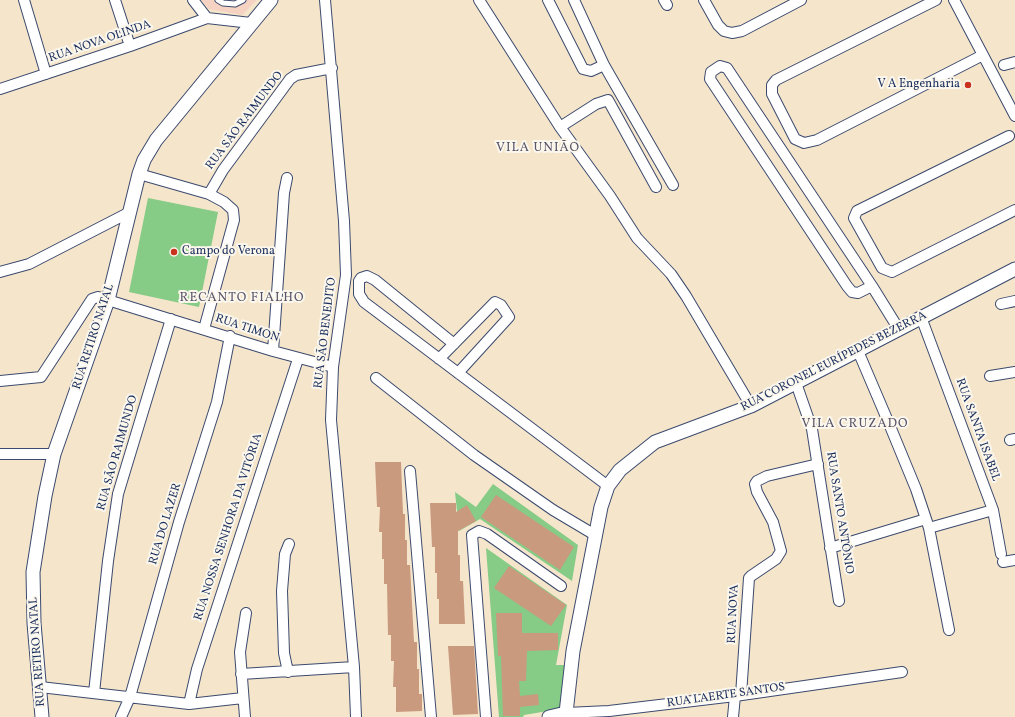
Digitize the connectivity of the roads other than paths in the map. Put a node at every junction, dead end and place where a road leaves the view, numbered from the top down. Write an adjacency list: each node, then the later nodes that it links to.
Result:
1 (24, 0): 23 (street)
2 (114, 0): 17 (street)
3 (193, 0): 15 (street)
4 (218, 0): 5 (lane)
5 (242, 0)
6 (271, 0): 16 (street, RUA RETIRO NATAL)
7 (325, 0): 22 (street, RUA SÃO BENEDITO)
8 (479, 0): 26 (street)
9 (548, 0): 20 (street)
10 (574, 0): 20 (street)
11 (704, 0): 12 (street)
12 (801, 0)
13 (936, 0): 18 (street)
14 (954, 0): 18 (street)
15 (207, 18): 16 (street); 17 (street, RUA NOVA OLINDA)
16 (251, 23): 28 (street, RUA RETIRO NATAL)
17 (130, 46): 23 (street, RUA NOVA OLINDA)
18 (983, 55): 25 (street)
19 (1015, 62): 21 (street)
20 (604, 65): 30 (street)
21 (1004, 65)
22 (332, 68): 32 (street, RUA SÃO RAIMUNDO); 51 (street, RUA SÃO BENEDITO)
23 (46, 74): 24 (street, RUA NOVA OLINDA)
24 (0, 89)
25 (1015, 116)
26 (560, 127): 31 (street); 58 (street)
27 (1009, 136): 33 (street)
28 (140, 174): 32 (street); 34 (street, RUA RETIRO NATAL)
29 (287, 178): 47 (street)
30 (673, 185)
31 (656, 187)
32 (209, 194): 44 (street)
33 (1015, 210)
34 (130, 212): 36 (street); 38 (street, RUA RETIRO NATAL)
35 (1015, 269): 41 (street, RUA CORONEL EURÍPEDES BEZERRA)
36 (0, 272)
37 (872, 286): 37 (street); 43 (street)
38 (108, 300): 42 (street, RUA TIMON); 56 (street); 60 (street, RUA RETIRO NATAL)
39 (1015, 301): 40 (street)
40 (1001, 304)
41 (921, 317): 43 (street, RUA CORONEL EURÍPEDES BEZERRA); 64 (street, RUA SANTA ISABEL)
42 (171, 319): 44 (street, RUA TIMON); 79 (street, RUA SÃO RAIMUNDO)
43 (898, 328): 48 (street, RUA CORONEL EURÍPEDES BEZERRA)
44 (204, 329): 45 (street, RUA TIMON)
45 (230, 336): 47 (street, RUA TIMON); 81 (street, RUA DO LAZER)
46 (454, 344): 50 (street); 50 (street); 53 (street)
47 (273, 351): 49 (street, RUA TIMON)
48 (858, 351): 57 (street, RUA CORONEL EURÍPEDES BEZERRA); 65 (street)
49 (298, 359): 51 (street, RUA TIMON); 83 (street, RUA NOSSA SENHORA DA VITÓRIA)
50 (439, 359): 53 (street)
51 (333, 367): 74 (street, RUA SÃO BENEDITO)
52 (1015, 372): 54 (street)
53 (458, 373): 63 (street)
54 (990, 376)
55 (376, 378): 66 (street)
56 (0, 381)
57 (796, 383): 58 (street, RUA CORONEL EURÍPEDES BEZERRA); 61 (street, RUA SANTO ANTÔNIO)
58 (751, 406): 63 (street, RUA CORONEL EURÍPEDES BEZERRA)
59 (0, 454): 60 (street)
60 (54, 454): 78 (street, RUA RETIRO NATAL)
61 (818, 464): 68 (street, RUA SANTO ANTÔNIO); 80 (street, RUA NOVA)
62 (410, 471): 89 (street)
63 (608, 486): 66 (street, RUA CORONEL EURÍPEDES BEZERRA)
64 (993, 510): 65 (street); 69 (street, RUA SANTA ISABEL)
65 (927, 524): 68 (street); 73 (street)
66 (594, 535): 84 (street, RUA CORONEL EURÍPEDES BEZERRA)
67 (289, 544): 75 (street)
68 (830, 548): 71 (street, RUA SANTO ANTÔNIO)
69 (1015, 560)
70 (562, 586): 90 (street)
71 (839, 601)
72 (246, 613): 77 (street)
73 (949, 630)
74 (354, 667): 75 (street); 88 (street, RUA SÃO BENEDITO)
75 (288, 672): 77 (street)
76 (902, 672): 80 (street, RUA LAERTE SANTOS)
77 (241, 674): 82 (street)
78 (40, 686): 79 (street); 85 (street, RUA RETIRO NATAL)
79 (94, 693): 81 (street)
80 (738, 695): 84 (street, RUA LAERTE SANTOS); 92 (street)
81 (130, 697): 83 (street); 86 (street, RUA DO LAZER)
82 (243, 698): 83 (street); 87 (street)
83 (189, 704)
84 (566, 713): 91 (street, RUA LAERTE SANTOS)
85 (42, 717)
86 (121, 717)
87 (246, 717)
88 (356, 717)
89 (431, 717)
90 (486, 717)
91 (549, 717)
92 (733, 717)

